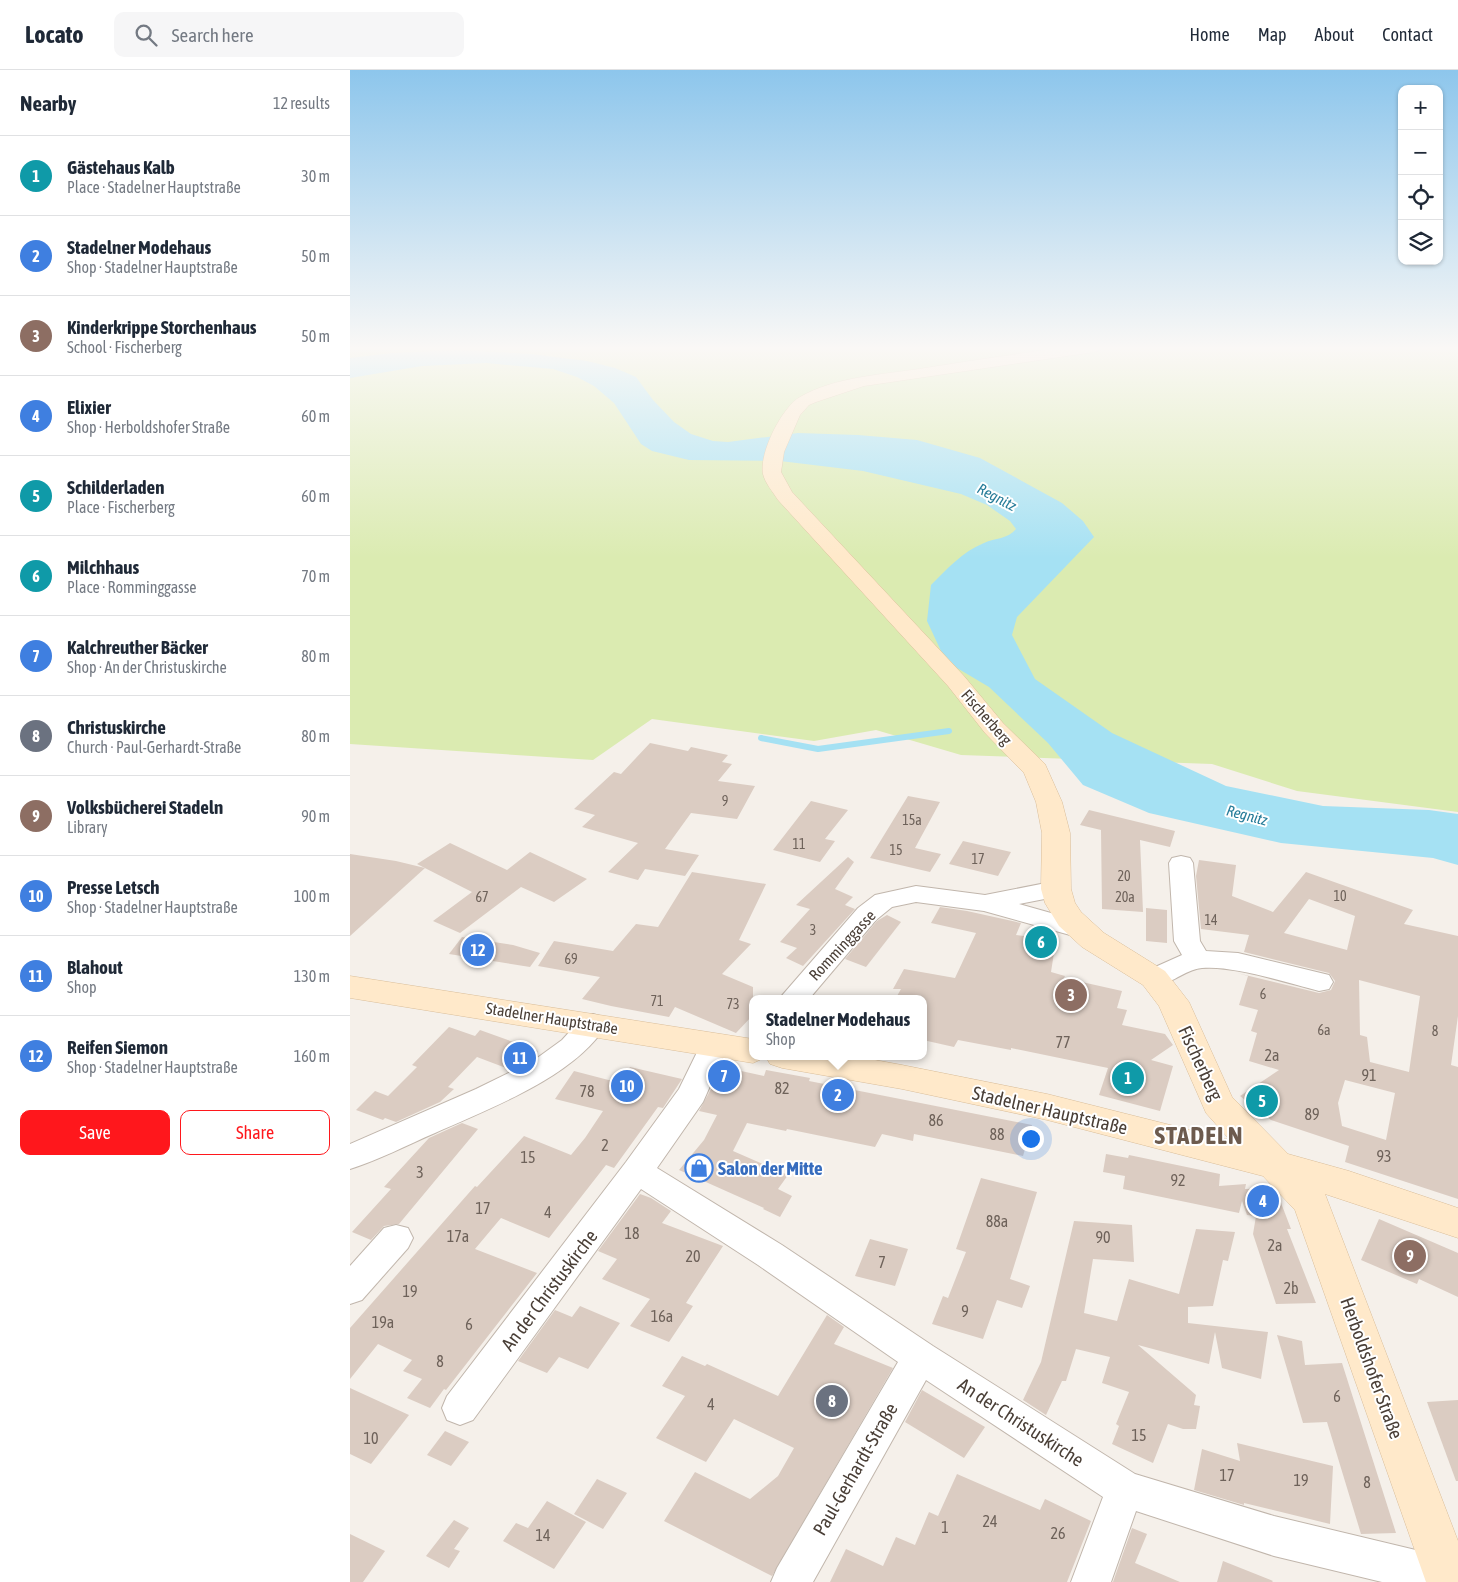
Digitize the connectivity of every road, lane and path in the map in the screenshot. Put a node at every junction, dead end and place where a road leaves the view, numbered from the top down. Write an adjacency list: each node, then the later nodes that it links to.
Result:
1 (790, 418): 3 (main road, Fischerberg)
2 (1181, 863): 6 (street)
3 (1056, 889): 4 (street, Romminggasse); 5 (main road, Fischerberg)
4 (985, 903): 5 (street, Romminggasse); 10 (street, Romminggasse)
5 (1082, 930): 7 (main road, Fischerberg)
6 (1198, 959): 7 (street); 8 (street)
7 (1154, 978): 16 (main road, Fischerberg)
8 (1319, 982)
9 (350, 987): 11 (main road, Stadelner Hauptstraße)
10 (796, 995)
11 (593, 1024): 12 (main road, Stadelner Hauptstraße); 15 (street)
12 (714, 1045): 13 (main road, Stadelner Hauptstraße); 17 (street, An der Christuskirche)
13 (749, 1050)
14 (805, 1060): 16 (main road, Stadelner Hauptstraße)
15 (350, 1157)
16 (1275, 1165): 18 (main road, Stadelner Hauptstraße); 24 (main road, Herboldshofer Straße)
17 (638, 1171): 21 (street, An der Christuskirche); 22 (street, An der Christuskirche)
18 (1458, 1223)
19 (396, 1238): 20 (street)
20 (350, 1290)
21 (920, 1357): 23 (street, An der Christuskirche); 25 (street, Paul-Gerhardt-Straße)
22 (460, 1408)
23 (1125, 1489): 24 (street, An der Christuskirche); 26 (street)
24 (1448, 1581)
25 (791, 1582)
26 (1091, 1582)

